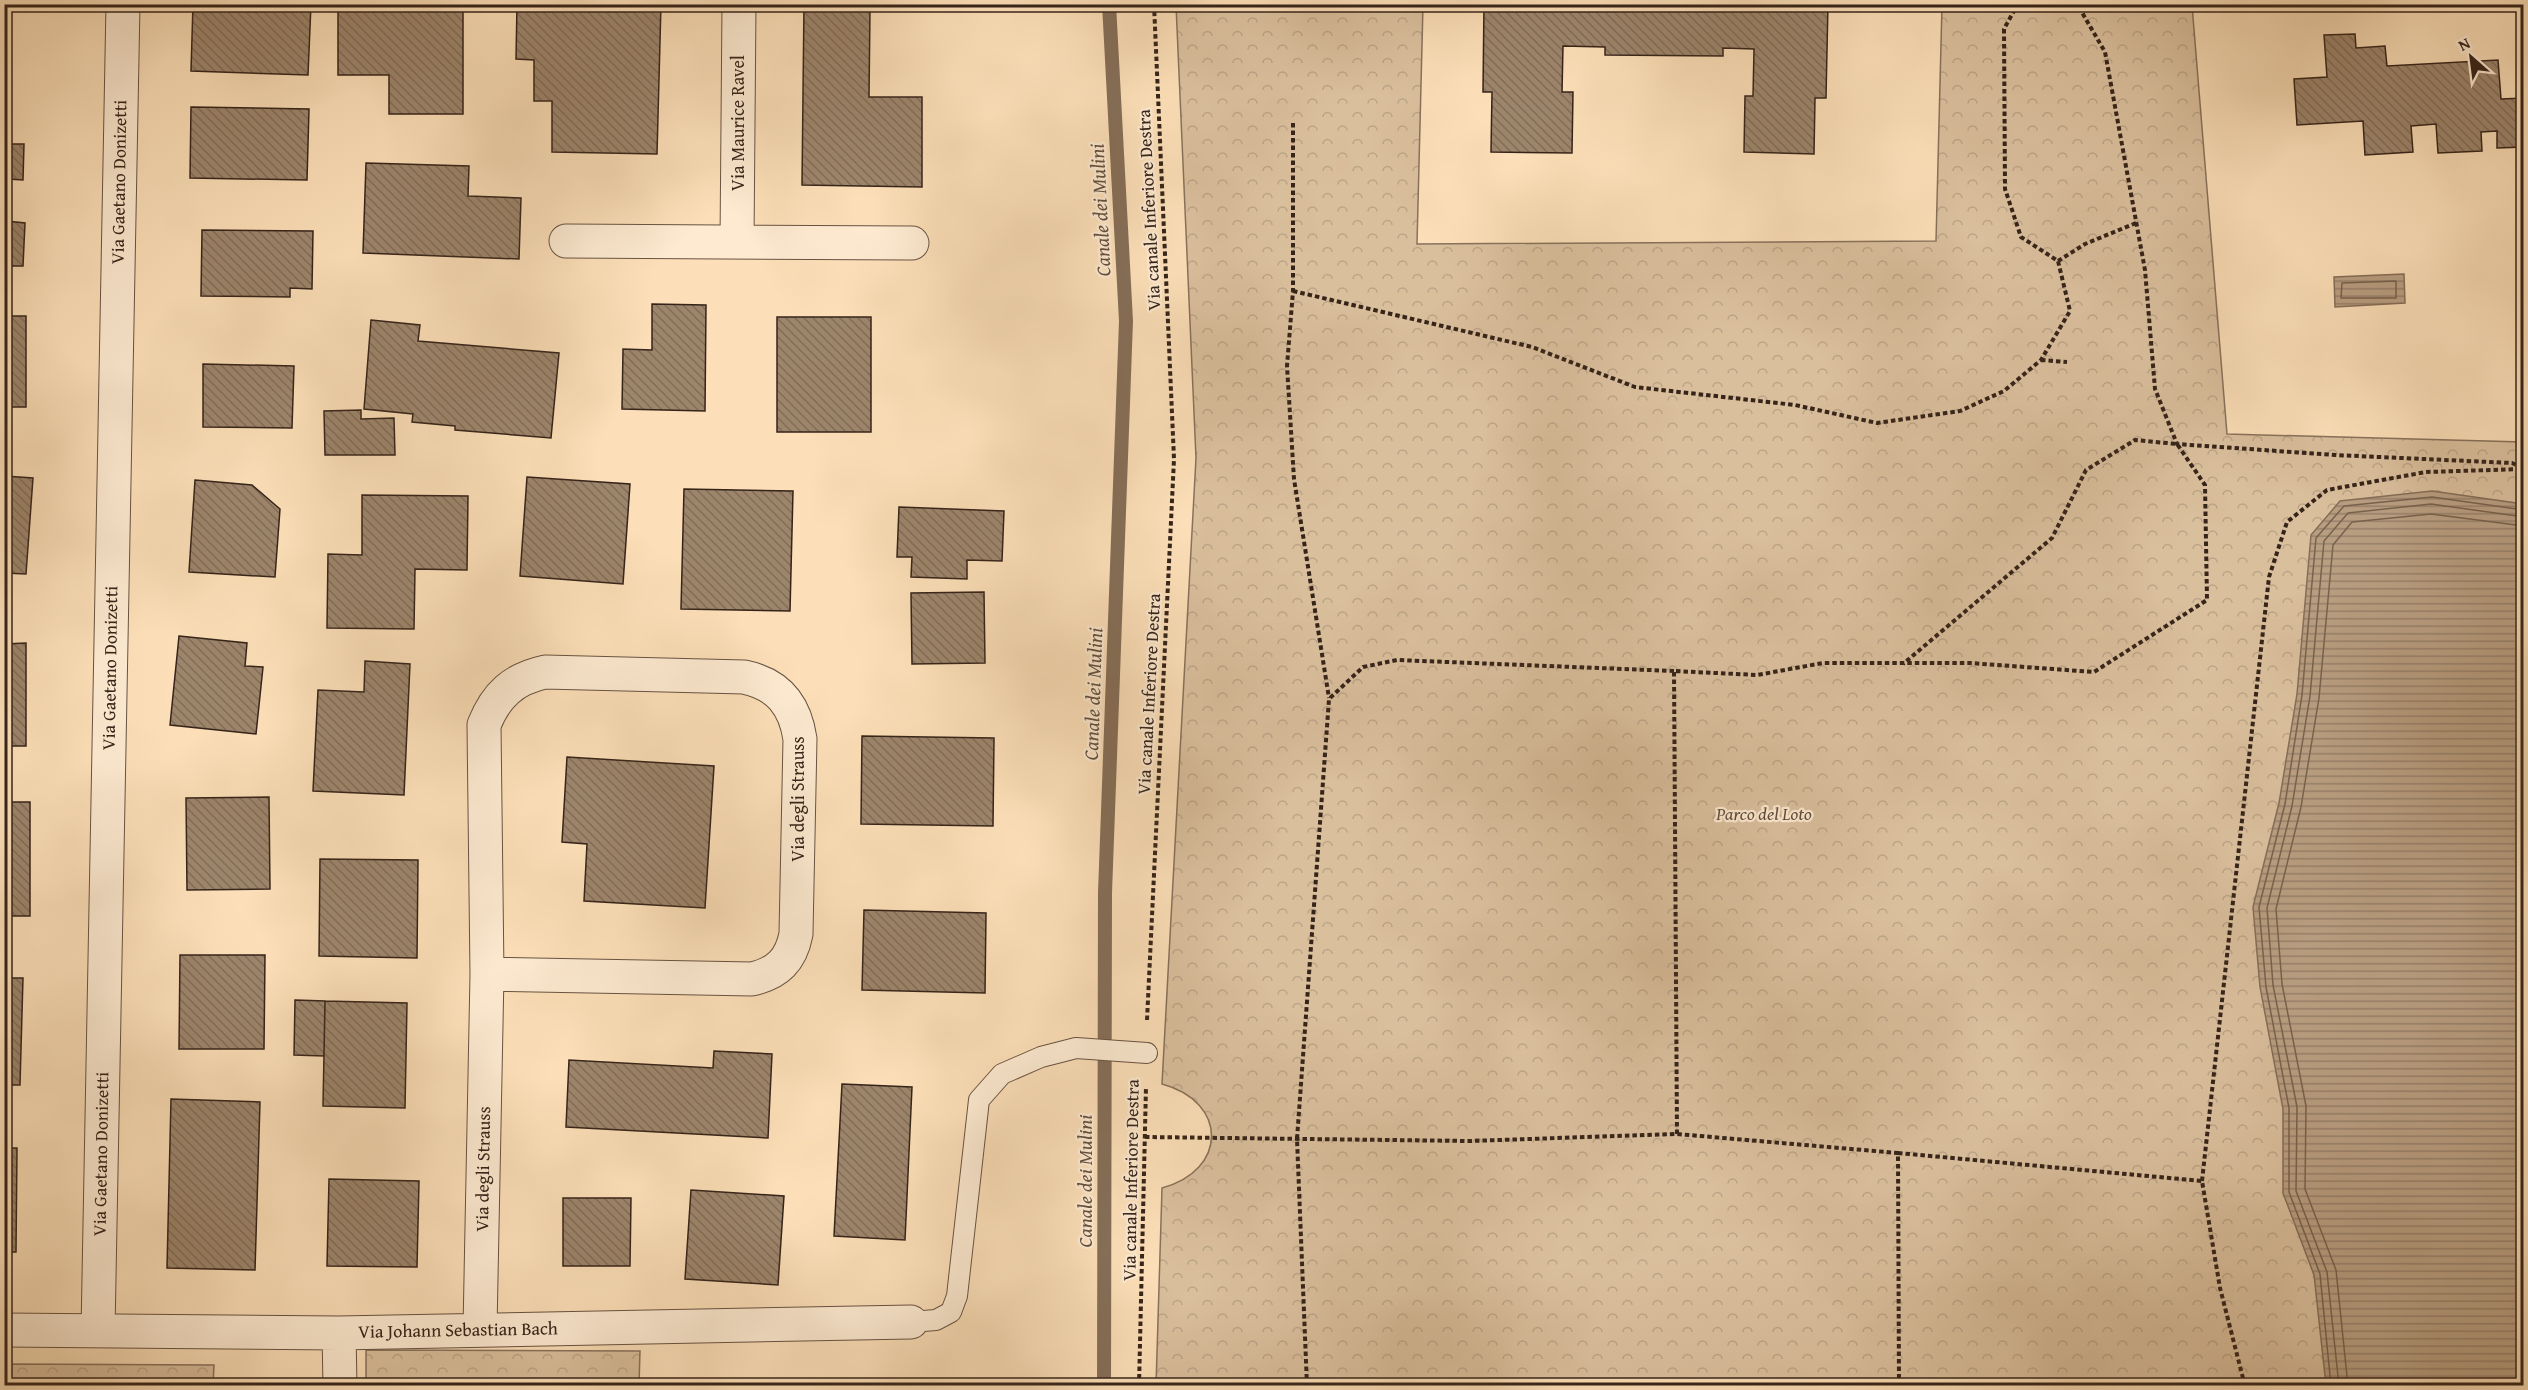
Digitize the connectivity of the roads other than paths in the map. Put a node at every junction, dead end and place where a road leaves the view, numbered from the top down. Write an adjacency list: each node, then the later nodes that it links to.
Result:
1 (123, 4): 11 (street, Via Gaetano Donizetti)
2 (739, 4): 4 (street, Via Maurice Ravel)
3 (566, 241): 4 (street)
4 (737, 242): 5 (street)
5 (912, 243)
6 (487, 974): 6 (street, Via degli Strauss); 9 (street, Via degli Strauss)
7 (1147, 1053): 8 (lane)
8 (911, 1322): 9 (street, Via Johann Sebastian Bach)
9 (480, 1329): 12 (street, Via Johann Sebastian Bach)
10 (4, 1330): 11 (street, Via Johann Sebastian Bach)
11 (98, 1331): 12 (street, Via Johann Sebastian Bach)
12 (339, 1333): 13 (street)
13 (340, 1386)

